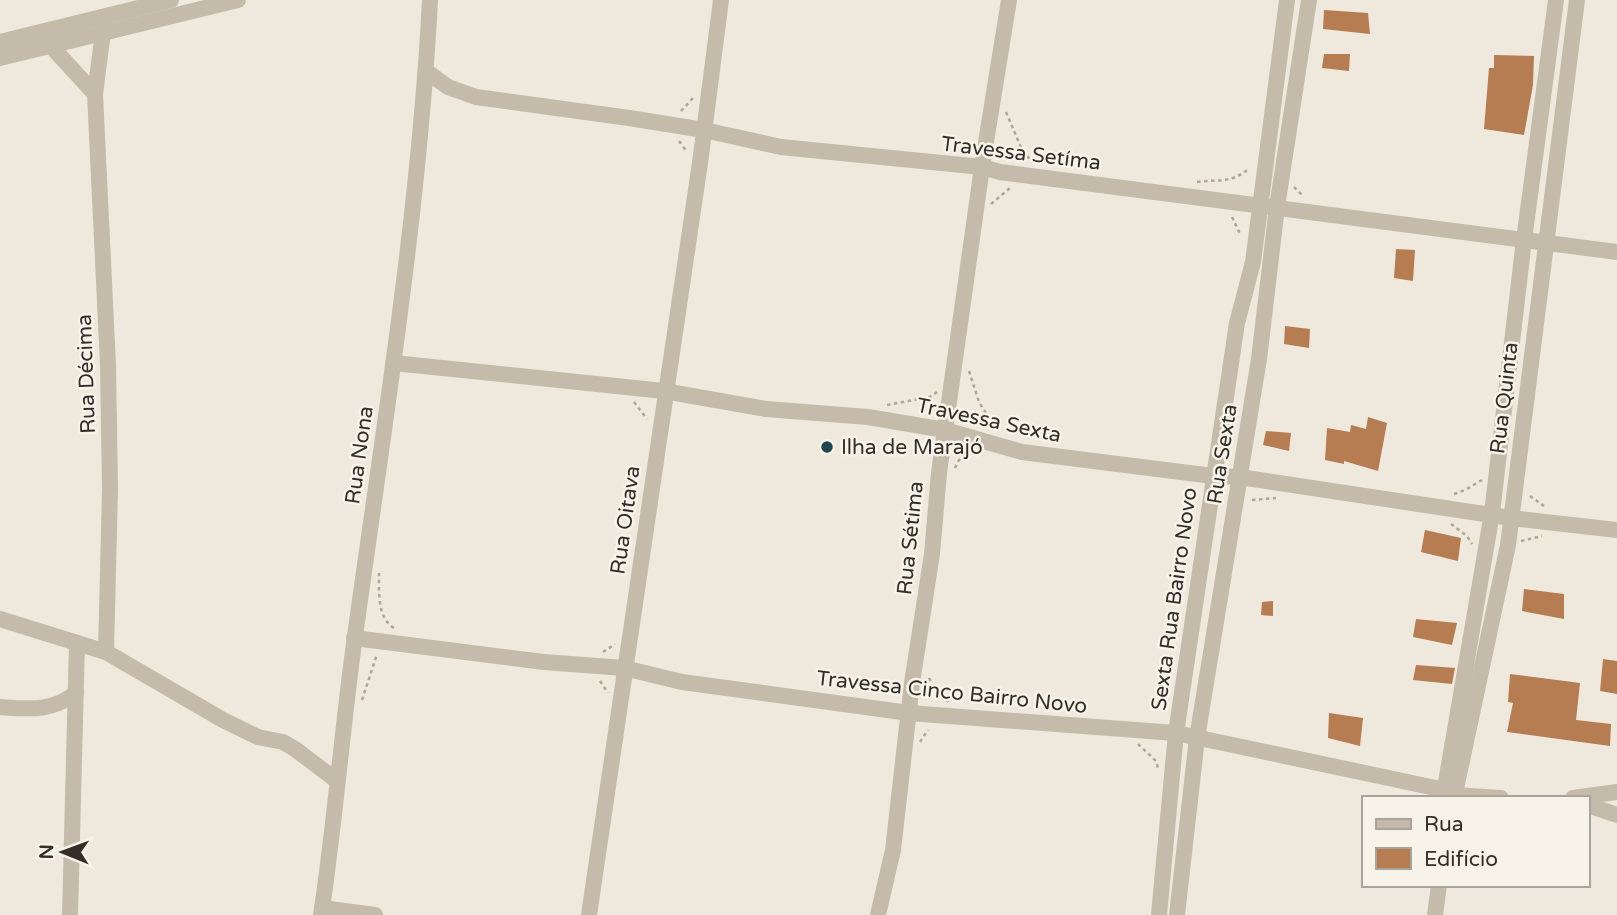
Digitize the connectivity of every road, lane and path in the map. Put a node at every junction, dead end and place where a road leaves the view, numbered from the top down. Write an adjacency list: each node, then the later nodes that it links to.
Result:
1 (171, 0): 10 (street)
2 (238, 0): 10 (street)
3 (430, 0): 15 (street, Rua Nona)
4 (721, 0): 21 (street, Rua Oitava)
5 (1009, 0): 16 (street, Rua Sétima)
6 (1287, 0): 31 (street, Sexta Rua Bairro Novo)
7 (1309, 0): 26 (street, Rua Sexta)
8 (1556, 0): 35 (street, Rua Quinta)
9 (1577, 0): 37 (street, Rua Quinta)
10 (117, 14): 11 (street); 12 (street)
11 (103, 33): 12 (street); 18 (street, Rua Décima)
12 (45, 38): 13 (street); 14 (street); 18 (street)
13 (0, 42)
14 (0, 58)
15 (426, 71): 21 (street, Travessa Setíma); 40 (street, Rua Nona)
16 (995, 91): 20 (street, Rua Sétima); 28 (path)
17 (696, 92): 19 (path)
18 (95, 94): 65 (street, Rua Décima)
19 (674, 114)
20 (989, 127): 24 (path); 27 (street, Rua Sétima)
21 (704, 130): 27 (street, Travessa Setíma); 41 (street, Rua Oitava)
22 (671, 135): 23 (path)
23 (687, 152)
24 (952, 152)
25 (1254, 164): 29 (path)
26 (1283, 166): 31 (street, Rua Sexta); 33 (path)
27 (982, 167): 28 (street, Travessa Setíma); 34 (street, Rua Sétima)
28 (1037, 176): 31 (street, Travessa Setíma)
29 (1194, 183)
30 (1013, 186): 34 (path)
31 (1269, 206): 33 (street, Travessa Setíma); 49 (street, Sexta Rua Bairro Novo); 50 (street, Rua Sexta)
32 (1229, 212): 36 (path)
33 (1318, 212): 35 (street, Travessa Setíma)
34 (976, 215): 43 (street, Rua Sétima)
35 (1524, 240): 37 (street, Travessa Setíma); 47 (street, Rua Quinta)
36 (1244, 242)
37 (1544, 244): 38 (street, Travessa Setíma); 55 (street, Rua Quinta)
38 (1617, 252)
39 (967, 361): 44 (path)
40 (394, 363): 41 (street, Travessa Sexta); 62 (street, Rua Nona)
41 (664, 391): 43 (street, Travessa Sexta); 46 (street, Rua Oitava)
42 (632, 400): 46 (path)
43 (945, 430): 49 (street, Travessa Sexta); 73 (street, Rua Sétima)
44 (997, 431)
45 (980, 448): 48 (path)
46 (656, 449): 66 (street, Rua Oitava)
47 (1497, 470): 51 (path); 53 (street, Rua Quinta)
48 (953, 471)
49 (1213, 476): 50 (street, Travessa Sexta); 77 (street, Sexta Rua Bairro Novo)
50 (1240, 477): 53 (street, Travessa Sexta); 54 (street, Rua Sexta)
51 (1446, 497)
52 (1278, 498): 54 (path)
53 (1492, 513): 55 (street, Travessa Sexta); 58 (street, Rua Quinta)
54 (1234, 516): 78 (street, Rua Sexta)
55 (1511, 518): 57 (street, Travessa Sexta); 83 (street, Rua Quinta)
56 (1441, 519): 58 (path)
57 (1617, 530)
58 (1483, 565): 83 (street, Rua Quinta)
59 (379, 570): 61 (path)
60 (0, 619): 63 (street)
61 (398, 630)
62 (354, 638): 66 (street, Travessa Cinco Bairro Novo); 81 (street, Rua Nona)
63 (77, 643): 65 (street); 69 (street)
64 (379, 652): 72 (path)
65 (106, 653): 81 (street)
66 (624, 668): 73 (street, Travessa Cinco Bairro Novo); 74 (street, Rua Oitava)
67 (593, 675): 74 (path)
68 (927, 676): 70 (path)
69 (76, 693): 71 (street); 90 (street)
70 (953, 704)
71 (0, 707)
72 (357, 709)
73 (909, 713): 76 (street, Travessa Cinco Bairro Novo); 93 (street, Rua Sétima)
74 (617, 719): 92 (street, Rua Oitava)
75 (929, 728): 79 (path)
76 (1110, 728): 77 (street, Travessa Cinco Bairro Novo); 80 (path)
77 (1176, 733): 78 (street, Travessa Cinco Bairro Novo); 94 (street, Sexta Rua Bairro Novo)
78 (1197, 738): 83 (street, Travessa Cinco Bairro Novo); 95 (street, Rua Sexta)
79 (918, 745)
80 (1160, 771)
81 (336, 780): 89 (street, Rua Nona)
82 (1617, 792): 84 (street)
83 (1449, 795)
84 (1588, 796)
85 (1589, 806): 86 (street)
86 (1617, 815)
87 (1429, 887): 96 (street)
88 (1439, 887): 97 (street)
89 (321, 911): 91 (street)
90 (70, 915)
91 (374, 915)
92 (589, 915)
93 (878, 915)
94 (1159, 915)
95 (1177, 915)
96 (1425, 915)
97 (1435, 915)

